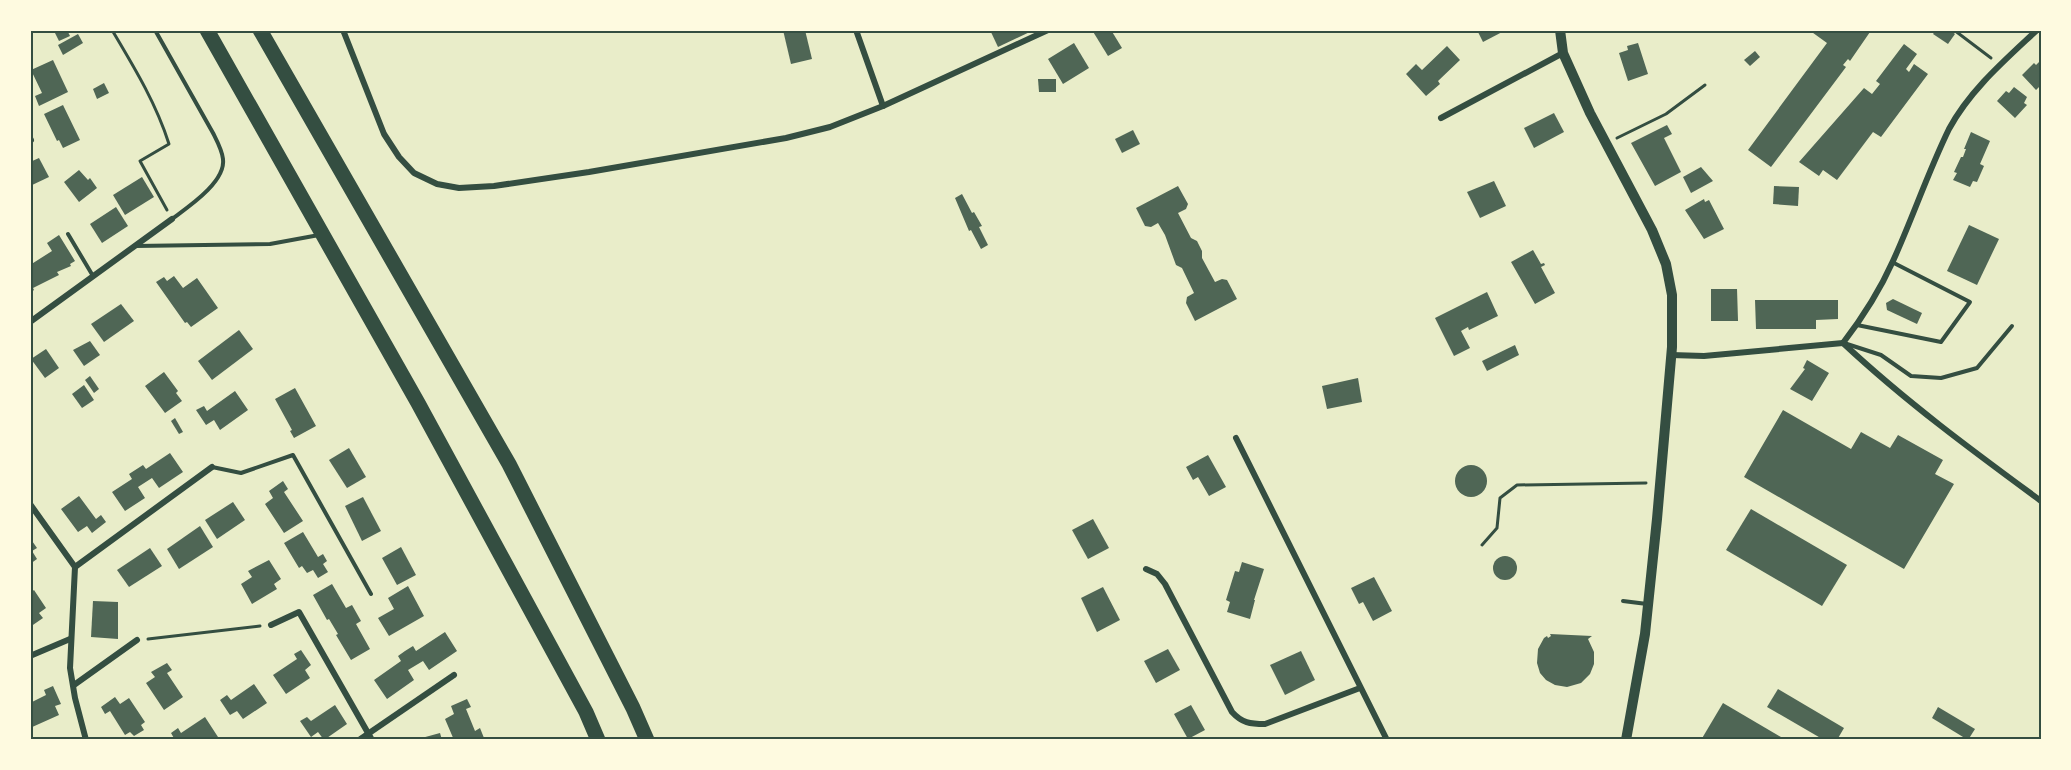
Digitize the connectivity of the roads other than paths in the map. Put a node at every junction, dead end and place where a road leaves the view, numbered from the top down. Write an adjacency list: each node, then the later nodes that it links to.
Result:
1 (155, 30): 12 (lane)
2 (207, 30): 14 (highway)
3 (260, 30): 43 (highway)
4 (343, 30): 10 (street)
5 (856, 30): 10 (street)
6 (1047, 30): 10 (street)
7 (1560, 30): 9 (street)
8 (2037, 30): 16 (street)
9 (1563, 53): 11 (street); 22 (street)
10 (883, 106)
11 (1442, 118)
12 (172, 219): 15 (street)
13 (68, 234): 17 (lane)
14 (323, 234): 15 (lane); 42 (highway)
15 (134, 246): 17 (street)
16 (1892, 262): 19 (street); 19 (lane)
17 (93, 276): 18 (street)
18 (30, 322)
19 (1857, 325): 21 (street)
20 (2012, 326): 21 (lane)
21 (1844, 343): 22 (street); 25 (street)
22 (1671, 355): 31 (street)
23 (1236, 438): 38 (street)
24 (212, 467): 27 (street); 29 (lane)
25 (2041, 501)
26 (30, 504): 27 (street)
27 (75, 567): 33 (street)
28 (1146, 569): 38 (street)
29 (371, 594)
30 (1623, 601): 31 (lane)
31 (1648, 604): 45 (street)
32 (271, 625): 39 (street)
33 (70, 639): 35 (street); 37 (street)
34 (137, 640): 37 (street)
35 (30, 656)
36 (454, 675): 39 (street)
37 (74, 686): 40 (street)
38 (1360, 688): 44 (street)
39 (371, 736): 41 (street)
40 (86, 740)
41 (359, 740)
42 (598, 740)
43 (647, 740)
44 (1387, 740)
45 (1626, 740)

